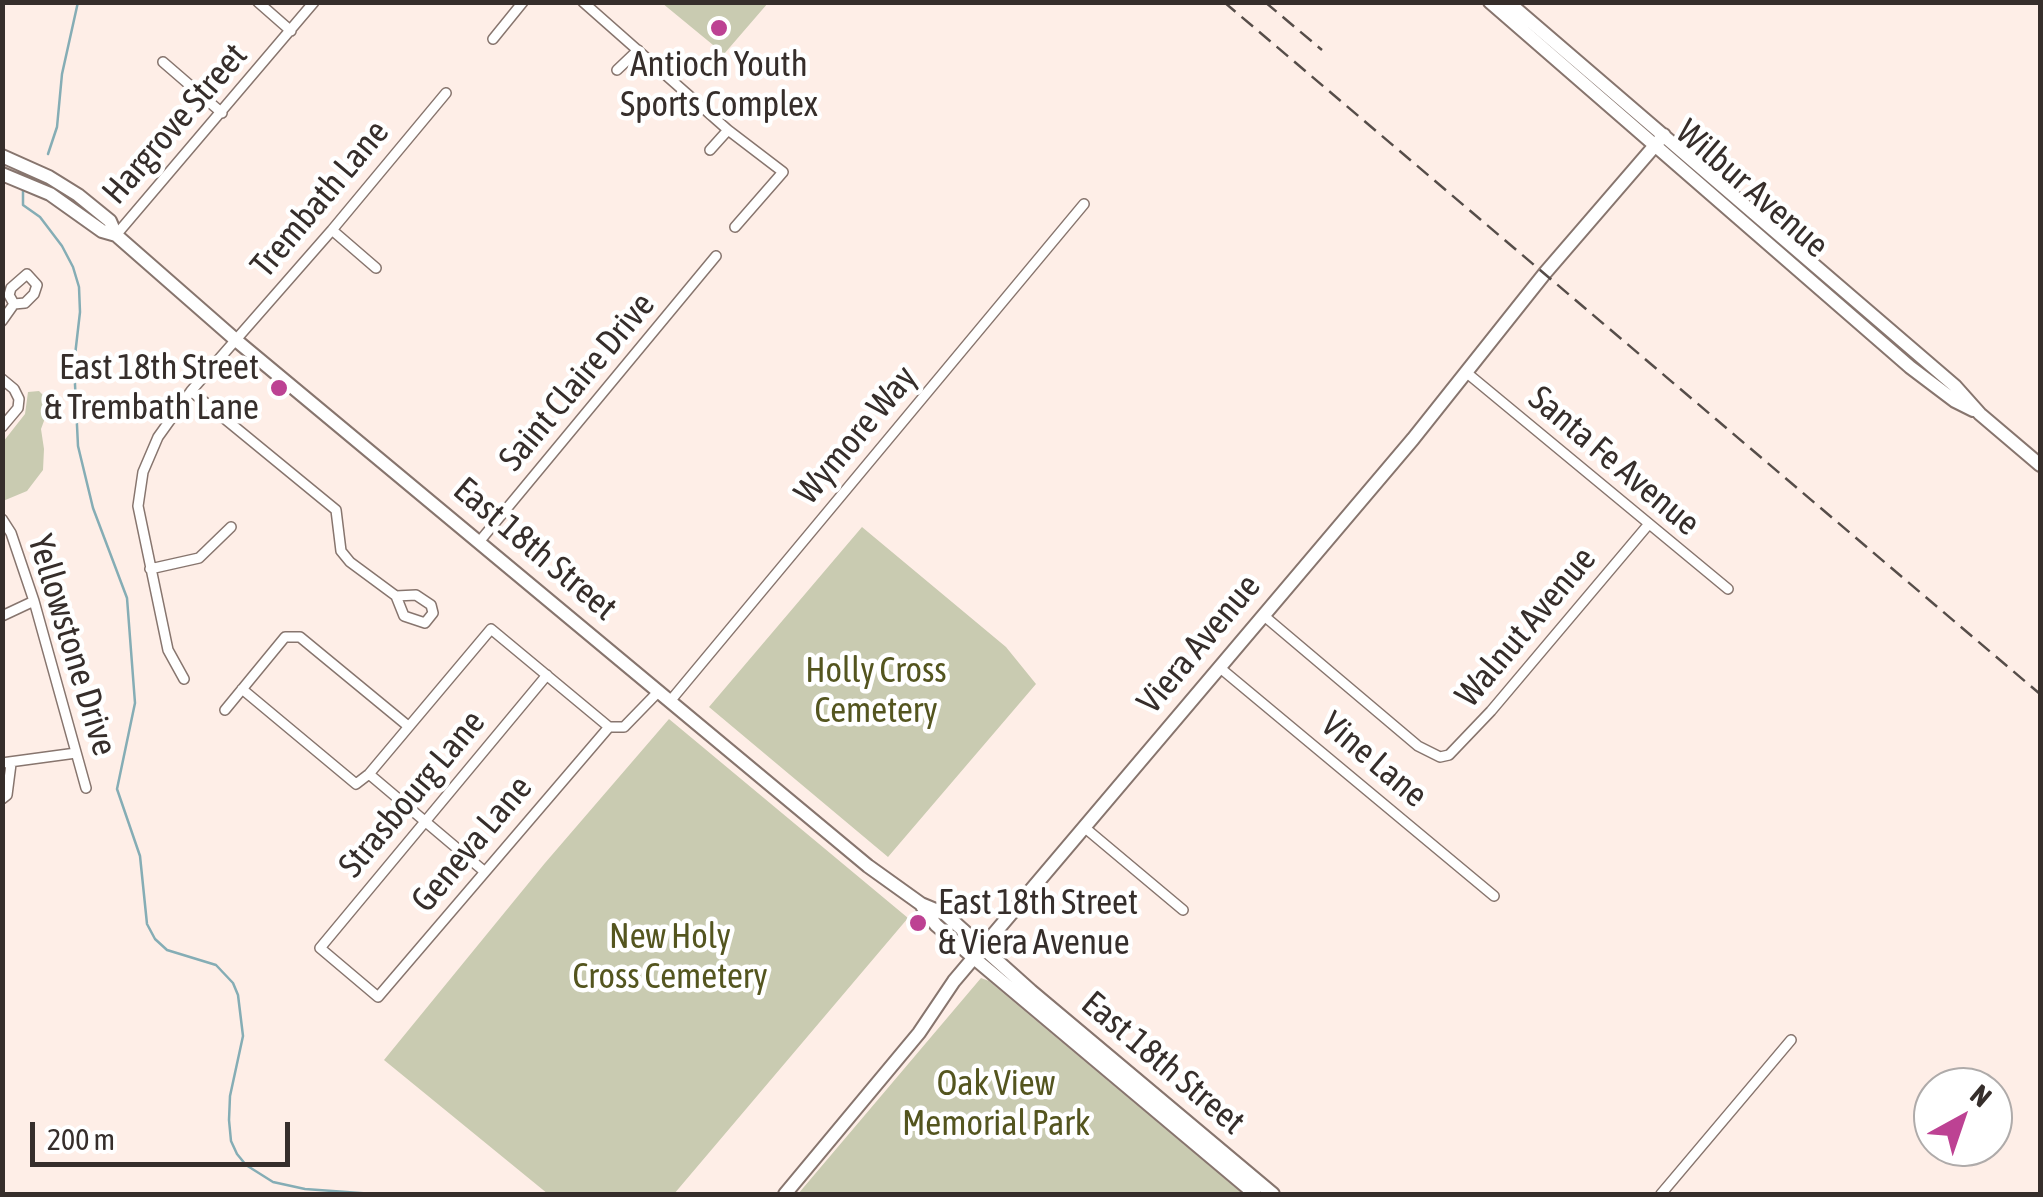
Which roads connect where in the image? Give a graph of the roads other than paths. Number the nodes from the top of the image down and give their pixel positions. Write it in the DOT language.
graph roads {
  1 [pos="258,2"];
  2 [pos="314,2"];
  3 [pos="523,2"];
  4 [pos="583,2"];
  5 [pos="1490,2"];
  6 [pos="1508,2"];
  7 [pos="291,31"];
  8 [pos="493,39"];
  9 [pos="638,50"];
  10 [pos="163,62"];
  11 [pos="617,70"];
  12 [pos="446,93"];
  13 [pos="222,113"];
  14 [pos="728,130"];
  15 [pos="1660,140"];
  16 [pos="710,150"];
  17 [pos="2,156"];
  18 [pos="2,174"];
  19 [pos="1084,204"];
  20 [pos="735,227"];
  21 [pos="332,230"];
  22 [pos="116,236"];
  23 [pos="716,256"];
  24 [pos="376,268"];
  25 [pos="14,304"];
  26 [pos="2,321"];
  27 [pos="237,341"];
  28 [pos="1467,373"];
  29 [pos="2,378"];
  30 [pos="191,391"];
  31 [pos="2,427"];
  32 [pos="2040,465"];
  33 [pos="2,519"];
  34 [pos="1648,526"];
  35 [pos="231,527"];
  36 [pos="479,542"];
  37 [pos="150,569"];
  38 [pos="1728,590"];
  39 [pos="396,596"];
  40 [pos="34,601"];
  41 [pos="1264,615"];
  42 [pos="2,616"];
  43 [pos="1219,666"];
  44 [pos="547,676"];
  45 [pos="184,679"];
  46 [pos="242,690"];
  47 [pos="665,696"];
  48 [pos="225,710"];
  49 [pos="408,726"];
  50 [pos="609,727"];
  51 [pos="76,752"];
  52 [pos="7,764"];
  53 [pos="368,774"];
  54 [pos="86,788"];
  55 [pos="2,799"];
  56 [pos="426,821"];
  57 [pos="1084,826"];
  58 [pos="485,872"];
  59 [pos="1494,896"];
  60 [pos="1183,910"];
  61 [pos="978,953"];
  62 [pos="378,997"];
  63 [pos="1791,1040"];
  64 [pos="785,1194"];
  65 [pos="1255,1194"];
  66 [pos="1273,1194"];
  67 [pos="1661,1194"];
  1 -- 7 [label="street"];
  2 -- 7 [label="street, Hargrove Street"];
  3 -- 8 [label="street"];
  4 -- 9 [label="street"];
  5 -- 15 [label="main road, Wilbur Avenue"];
  6 -- 15 [label="main road, Wilbur Avenue"];
  7 -- 13 [label="street, Hargrove Street"];
  9 -- 11 [label="street"];
  9 -- 14 [label="street"];
  10 -- 13 [label="street"];
  12 -- 21 [label="street, Trembath Lane"];
  13 -- 22 [label="street, Hargrove Street"];
  14 -- 16 [label="street"];
  14 -- 20 [label="street"];
  15 -- 28 [label="main road, Viera Avenue"];
  15 -- 32 [label="main road, Wilbur Avenue"];
  17 -- 22 [label="main road, East 18th Street"];
  18 -- 22 [label="main road, East 18th Street"];
  19 -- 47 [label="street, Wymore Way"];
  21 -- 24 [label="street"];
  21 -- 27 [label="street, Trembath Lane"];
  22 -- 27 [label="main road, East 18th Street"];
  23 -- 36 [label="street, Saint Claire Drive"];
  25 -- 26 [label="street"];
  27 -- 30 [label="street, Trembath Lane"];
  27 -- 36 [label="main road, East 18th Street"];
  28 -- 34 [label="street, Santa Fe Avenue"];
  28 -- 41 [label="main road, Viera Avenue"];
  29 -- 31 [label="street"];
  30 -- 37 [label="street, Trembath Lane"];
  30 -- 39 [label="street"];
  33 -- 40 [label="street, Yellowstone Drive"];
  34 -- 38 [label="street, Santa Fe Avenue"];
  34 -- 41 [label="street, Walnut Avenue"];
  35 -- 37 [label="street"];
  36 -- 47 [label="main road, East 18th Street"];
  37 -- 45 [label="street, Trembath Lane"];
  40 -- 42 [label="street"];
  40 -- 51 [label="street, Yellowstone Drive"];
  41 -- 43 [label="main road, Viera Avenue"];
  43 -- 57 [label="main road, Viera Avenue"];
  43 -- 59 [label="street, Vine Lane"];
  44 -- 49 [label="street"];
  44 -- 50 [label="street"];
  44 -- 56 [label="street, Strasbourg Lane"];
  46 -- 48 [label="street"];
  46 -- 49 [label="street"];
  46 -- 53 [label="street"];
  47 -- 50 [label="street, Wymore Way"];
  47 -- 61 [label="main road, East 18th Street"];
  49 -- 53 [label="street"];
  50 -- 58 [label="street, Geneva Lane"];
  51 -- 52 [label="street"];
  51 -- 54 [label="street, Yellowstone Drive"];
  52 -- 55 [label="street"];
  53 -- 56 [label="street"];
  56 -- 58 [label="street"];
  56 -- 62 [label="street, Strasbourg Lane"];
  57 -- 60 [label="street"];
  57 -- 61 [label="main road, Viera Avenue"];
  58 -- 62 [label="street, Geneva Lane"];
  61 -- 64 [label="main road, Viera Avenue"];
  61 -- 65 [label="main road, East 18th Street"];
  61 -- 66 [label="main road, East 18th Street"];
  63 -- 67 [label="street"];
}
